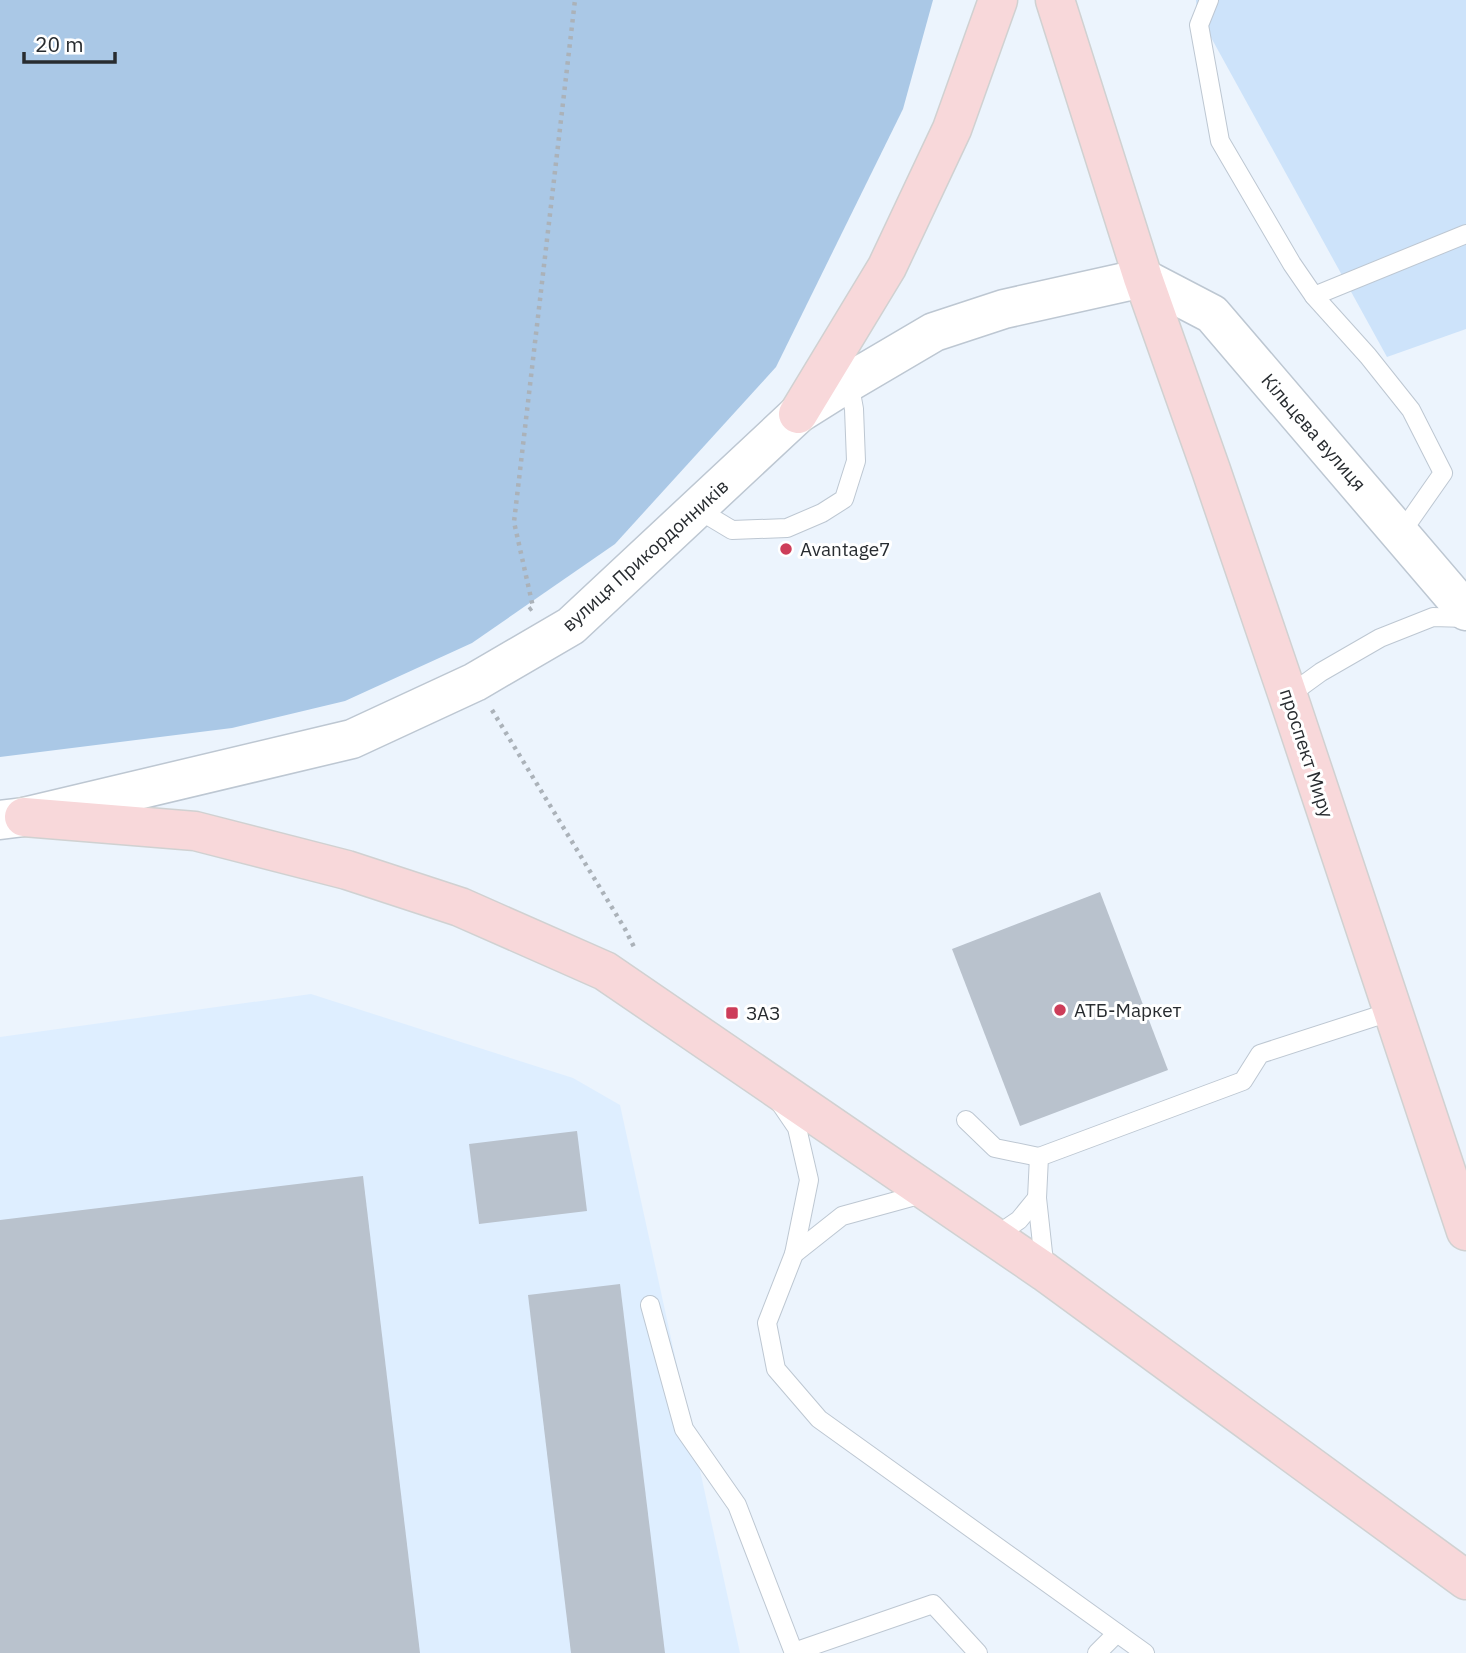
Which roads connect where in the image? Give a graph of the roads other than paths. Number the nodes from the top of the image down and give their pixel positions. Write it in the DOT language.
graph roads {
  1 [pos="998,0"];
  2 [pos="1055,0"];
  3 [pos="1209,0"];
  4 [pos="1466,234"];
  5 [pos="1143,278"];
  6 [pos="1314,296"];
  7 [pos="849,382"];
  8 [pos="798,414"];
  9 [pos="697,509"];
  10 [pos="1401,533"];
  11 [pos="1466,611"];
  12 [pos="1466,618"];
  13 [pos="1288,696"];
  14 [pos="12,819"];
  15 [pos="1393,1011"];
  16 [pos="765,1080"];
  17 [pos="965,1120"];
  18 [pos="1039,1157"];
  19 [pos="930,1192"];
  20 [pos="1037,1198"];
  21 [pos="1466,1231"];
  22 [pos="994,1237"];
  23 [pos="794,1254"];
  24 [pos="1045,1272"];
  25 [pos="650,1305"];
  26 [pos="1466,1580"];
  27 [pos="1117,1633"];
  28 [pos="794,1653"];
  29 [pos="978,1653"];
  30 [pos="1097,1653"];
  31 [pos="1145,1653"];
  1 -- 8 [label="main road"];
  2 -- 5 [label="main road, проспект Миру"];
  3 -- 6 [label="lane"];
  4 -- 6 [label="lane"];
  5 -- 7 [label="street, вулиця Прикордонників"];
  5 -- 10 [label="street, Кільцева вулиця"];
  5 -- 13 [label="main road, проспект Миру"];
  6 -- 10 [label="lane"];
  7 -- 8 [label="street, вулиця Прикордонників"];
  7 -- 9 [label="lane"];
  8 -- 9 [label="street, вулиця Прикордонників"];
  9 -- 14 [label="street, вулиця Прикордонників"];
  10 -- 11 [label="street, Кільцева вулиця"];
  12 -- 13 [label="lane"];
  13 -- 15 [label="main road, проспект Миру"];
  14 -- 16 [label="main road"];
  15 -- 18 [label="lane"];
  15 -- 21 [label="main road, проспект Миру"];
  16 -- 19 [label="main road"];
  16 -- 23 [label="lane"];
  17 -- 18 [label="lane"];
  18 -- 20 [label="lane"];
  19 -- 22 [label="main road"];
  19 -- 23 [label="lane"];
  20 -- 22 [label="lane"];
  20 -- 24 [label="lane"];
  22 -- 24 [label="main road"];
  23 -- 27 [label="lane"];
  24 -- 26 [label="main road"];
  25 -- 28 [label="lane"];
  27 -- 30 [label="lane"];
  27 -- 31 [label="lane"];
  28 -- 29 [label="lane"];
}
